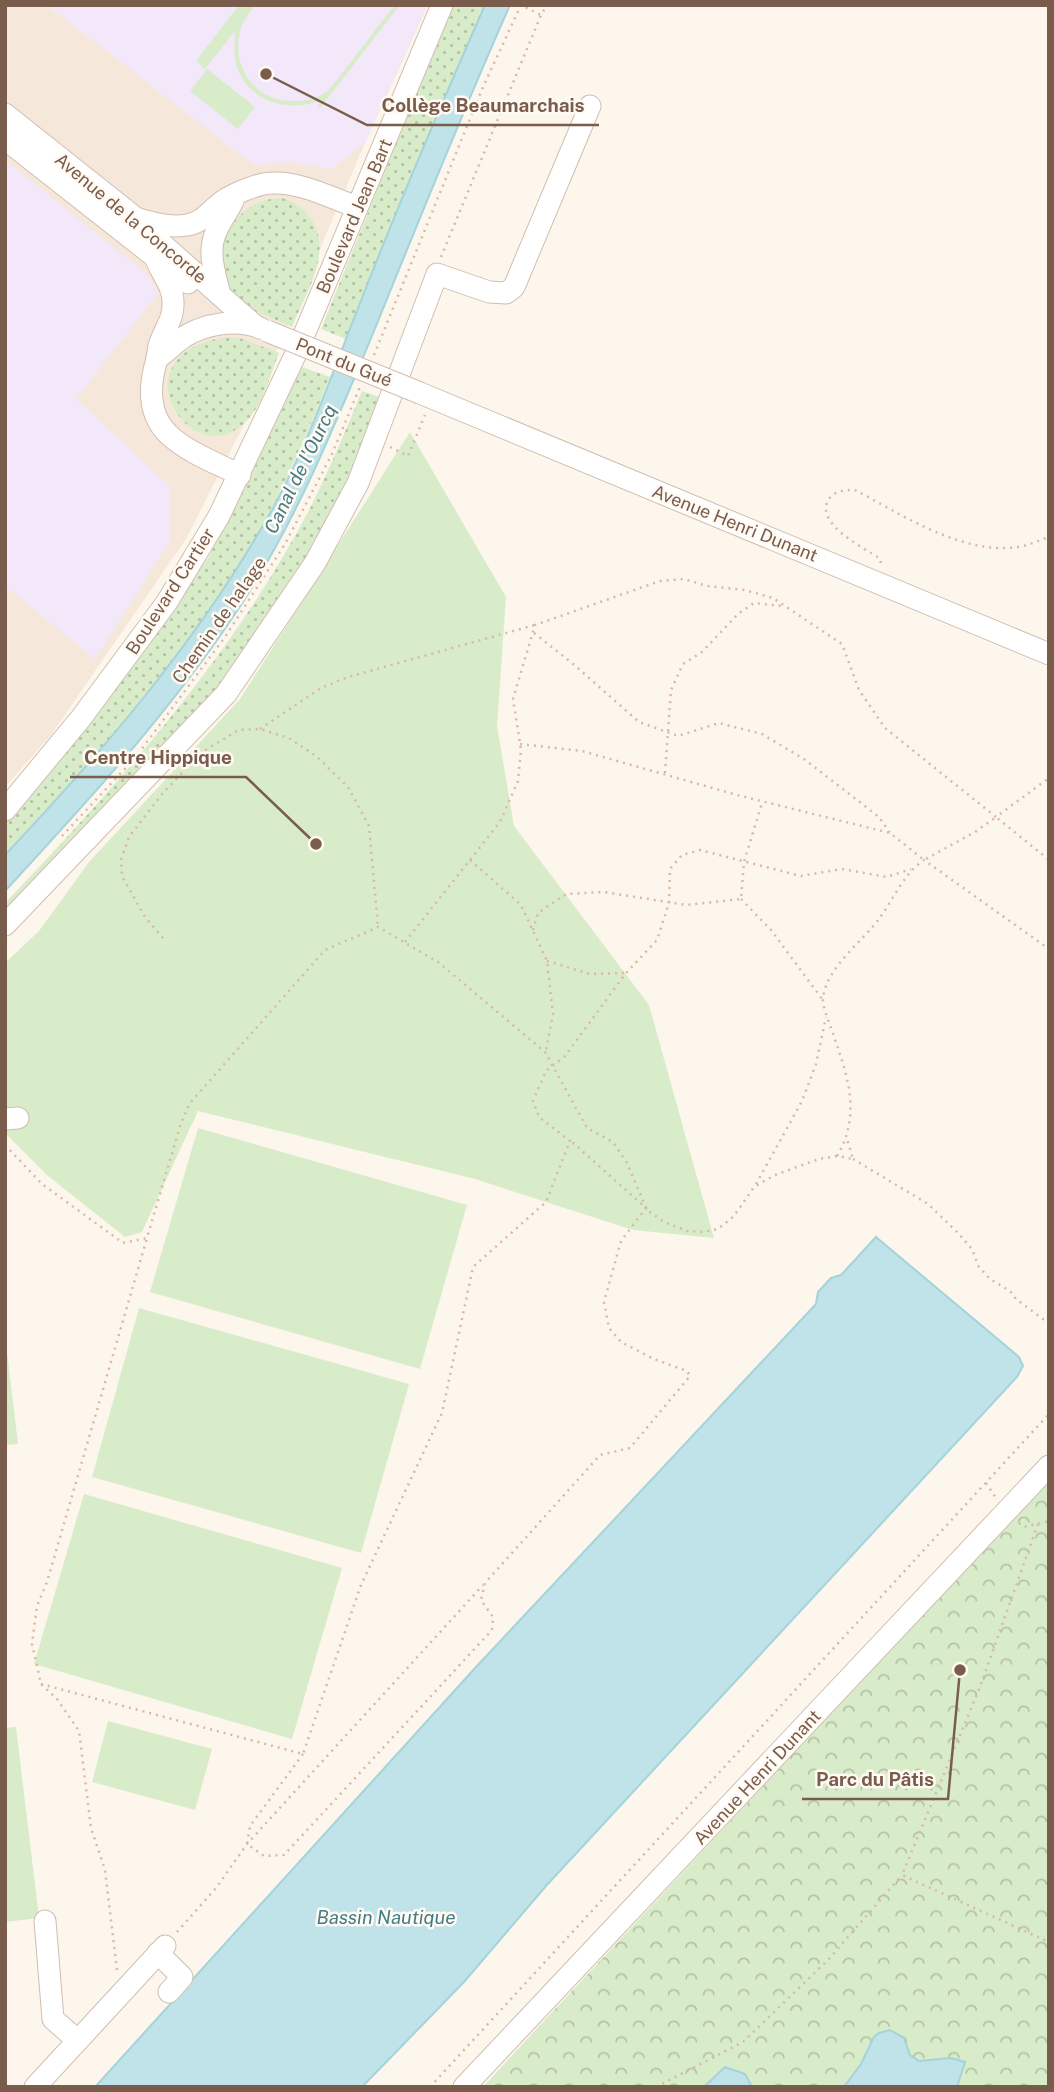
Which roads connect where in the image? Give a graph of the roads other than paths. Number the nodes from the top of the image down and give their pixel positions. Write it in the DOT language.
graph roads {
  1 [pos="442,5"];
  2 [pos="590,106"];
  3 [pos="5,114"];
  4 [pos="5,139"];
  5 [pos="235,196"];
  6 [pos="357,207"];
  7 [pos="137,219"];
  8 [pos="156,260"];
  9 [pos="220,295"];
  10 [pos="253,327"];
  11 [pos="298,349"];
  12 [pos="158,358"];
  13 [pos="424,401"];
  14 [pos="240,475"];
  15 [pos="1049,654"];
  16 [pos="5,810"];
  17 [pos="5,925"];
  18 [pos="1049,1466"];
  19 [pos="45,1921"];
  20 [pos="169,1992"];
  21 [pos="77,2040"];
  22 [pos="32,2084"];
  23 [pos="464,2087"];
  1 -- 6 [label="street, Boulevard Jean Bart"];
  2 -- 17 [label="street"];
  3 -- 7 [label="street, Avenue de la Concorde"];
  4 -- 8 [label="street, Avenue de la Concorde"];
  5 -- 6 [label="street"];
  5 -- 7 [label="street"];
  5 -- 9 [label="street"];
  6 -- 11 [label="street, Boulevard Jean Bart"];
  7 -- 9 [label="street, Avenue de la Concorde"];
  8 -- 10 [label="street, Avenue de la Concorde"];
  8 -- 12 [label="street"];
  9 -- 10 [label="street, Avenue de la Concorde"];
  10 -- 12 [label="street"];
  10 -- 13 [label="street, Pont du Gué, bridge"];
  11 -- 14 [label="street, Boulevard Cartier"];
  12 -- 14 [label="street"];
  13 -- 15 [label="street, Avenue Henri Dunant"];
  14 -- 16 [label="street, Boulevard Cartier"];
  18 -- 23 [label="street, Avenue Henri Dunant"];
  19 -- 21 [label="street"];
  20 -- 21 [label="street"];
  21 -- 22 [label="street"];
}
